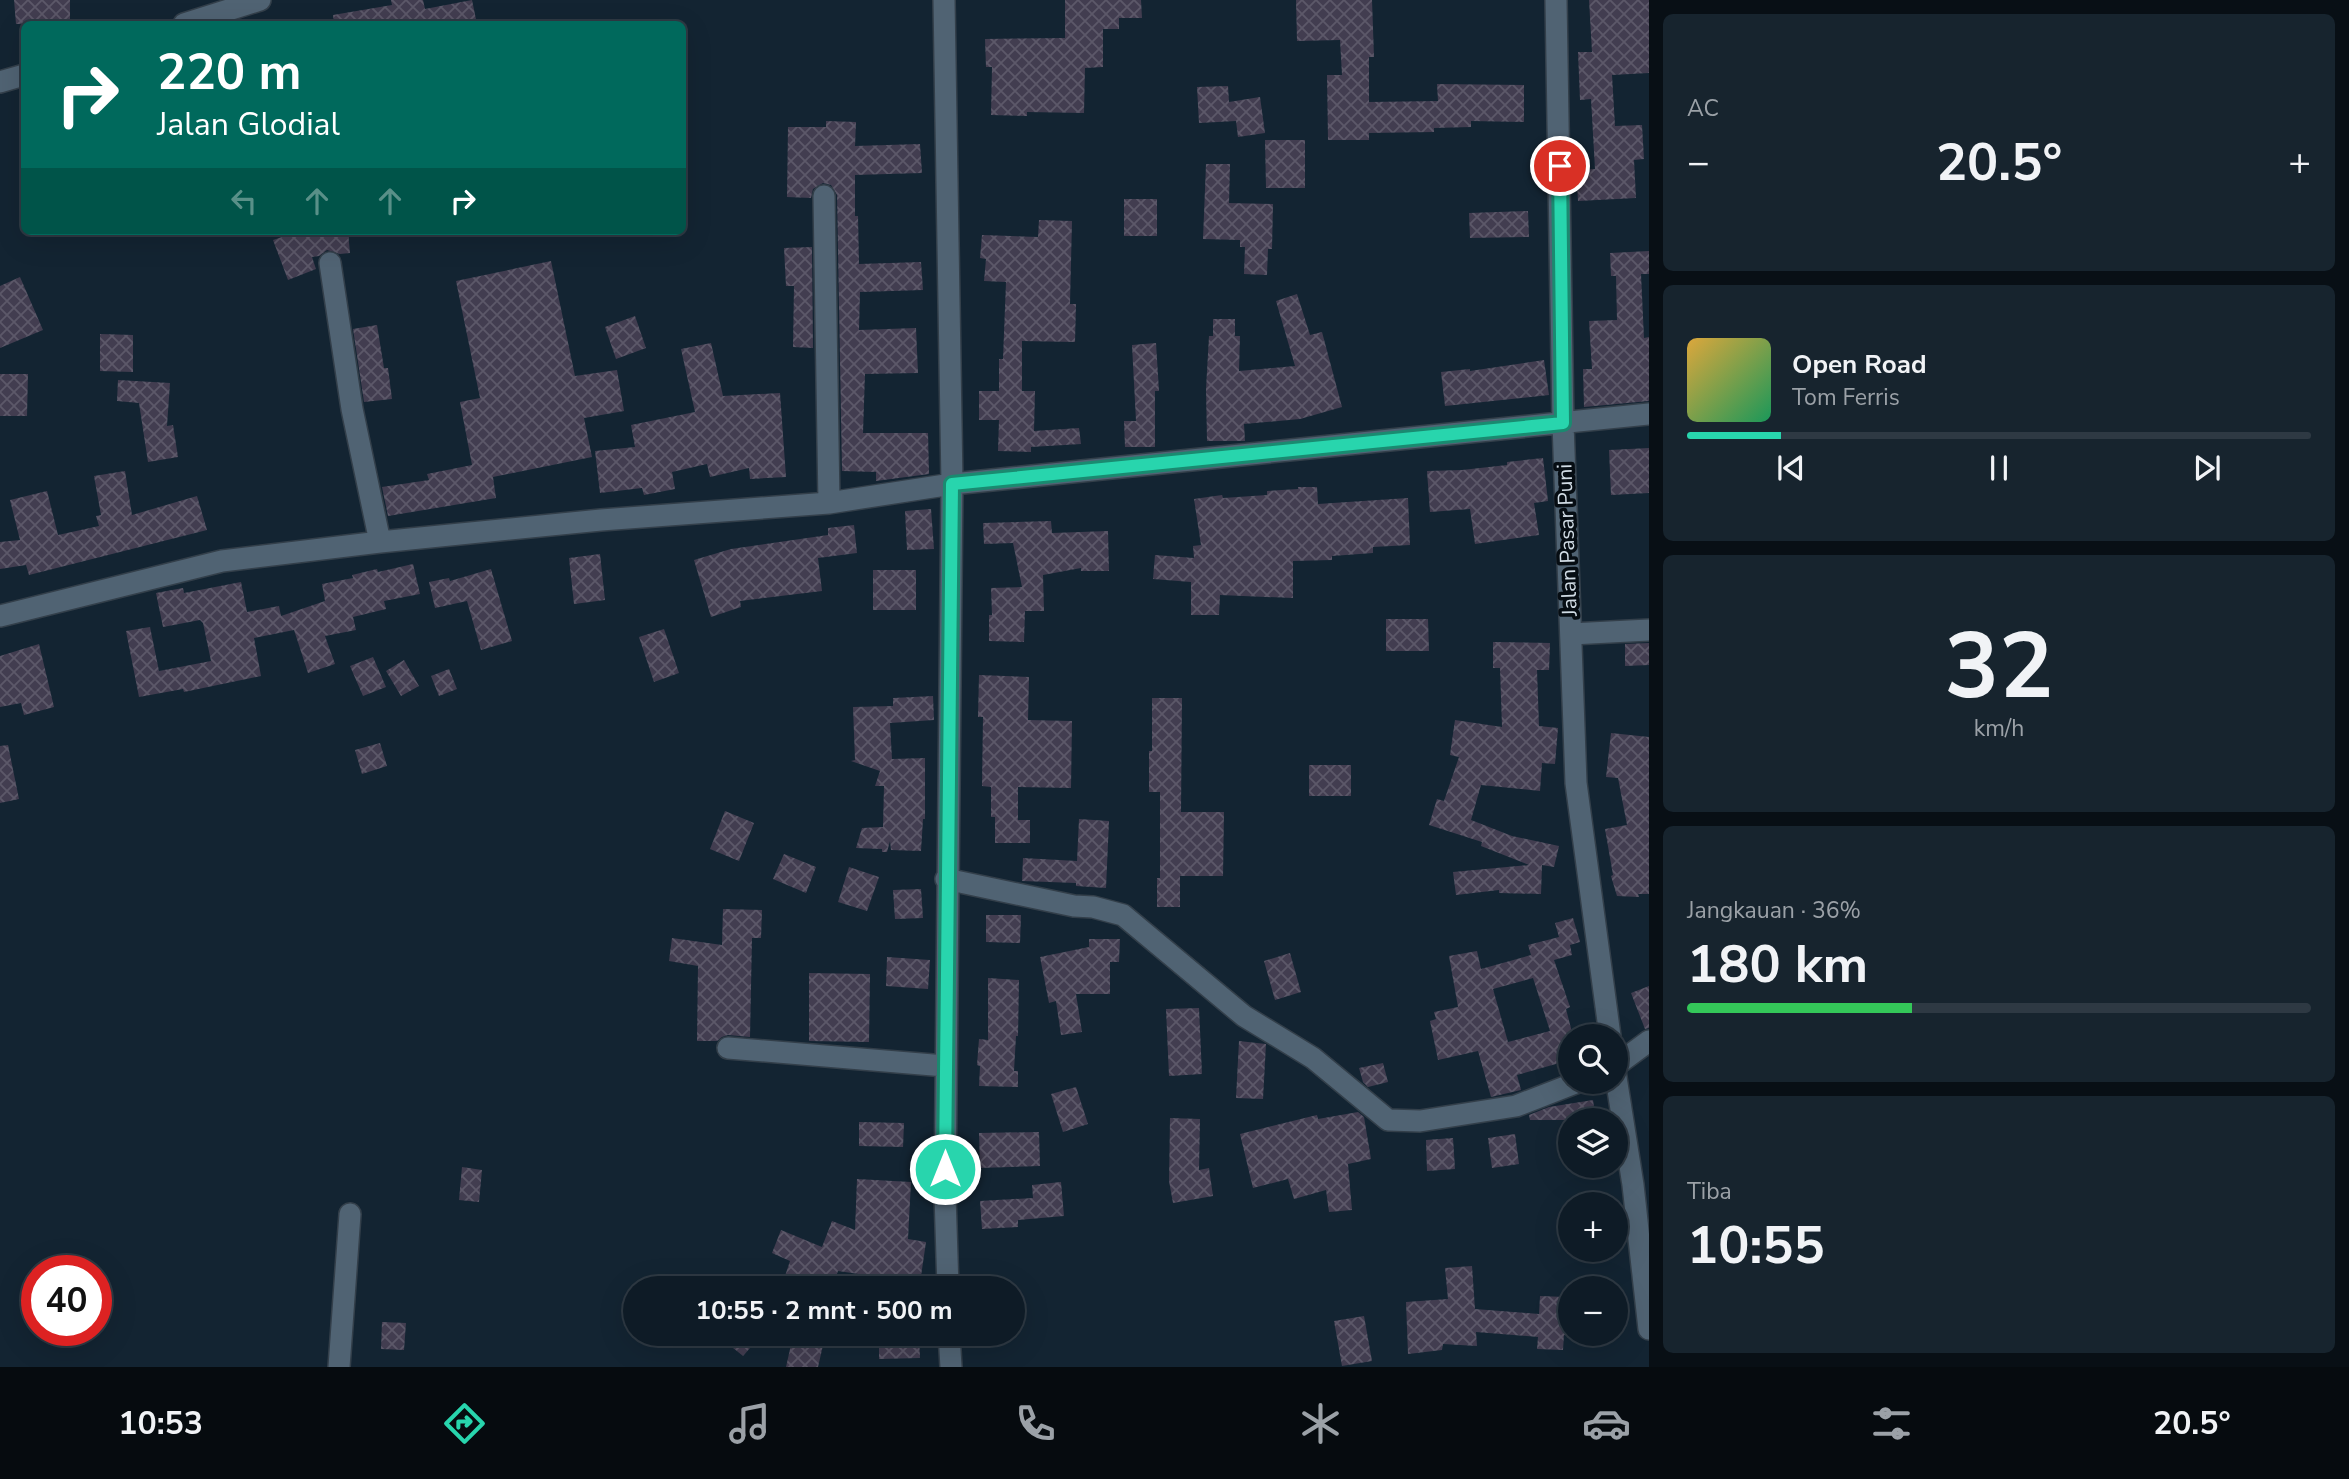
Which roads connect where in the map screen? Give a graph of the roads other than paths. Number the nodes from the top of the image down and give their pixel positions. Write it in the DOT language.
graph roads {
  1 [pos="260,0"];
  2 [pos="944,0"];
  3 [pos="1556,0"];
  4 [pos="194,21"];
  5 [pos="21,76"];
  6 [pos="0,82"];
  7 [pos="824,197"];
  8 [pos="330,262"];
  9 [pos="1649,414"];
  10 [pos="1563,423"];
  11 [pos="952,484"];
  12 [pos="830,503"];
  13 [pos="380,542"];
  14 [pos="0,616"];
  15 [pos="1649,629"];
  16 [pos="1571,634"];
  17 [pos="946,880"];
  18 [pos="1608,1024"];
  19 [pos="1649,1041"];
  20 [pos="728,1048"];
  21 [pos="1628,1058"];
  22 [pos="945,1066"];
  23 [pos="1558,1090"];
  24 [pos="1619,1094"];
  25 [pos="350,1214"];
  26 [pos="948,1276"];
  27 [pos="1649,1329"];
  28 [pos="950,1346"];
  29 [pos="339,1367"];
  30 [pos="951,1367"];
  1 -- 4 [label="street"];
  2 -- 11 [label="street"];
  3 -- 10 [label="street, Jalan Pasar Puni"];
  5 -- 6 [label="street"];
  7 -- 12 [label="street"];
  8 -- 13 [label="street"];
  9 -- 10 [label="street"];
  10 -- 11 [label="street"];
  10 -- 16 [label="street, Jalan Pasar Puni"];
  11 -- 12 [label="street"];
  11 -- 17 [label="street"];
  12 -- 13 [label="street"];
  13 -- 14 [label="street"];
  15 -- 16 [label="street"];
  16 -- 18 [label="street, Jalan Pasar Puni"];
  17 -- 22 [label="street"];
  17 -- 23 [label="street"];
  19 -- 21 [label="street"];
  20 -- 22 [label="street"];
  22 -- 26 [label="street"];
  24 -- 27 [label="street"];
  25 -- 29 [label="street"];
  28 -- 30 [label="street"];
}
